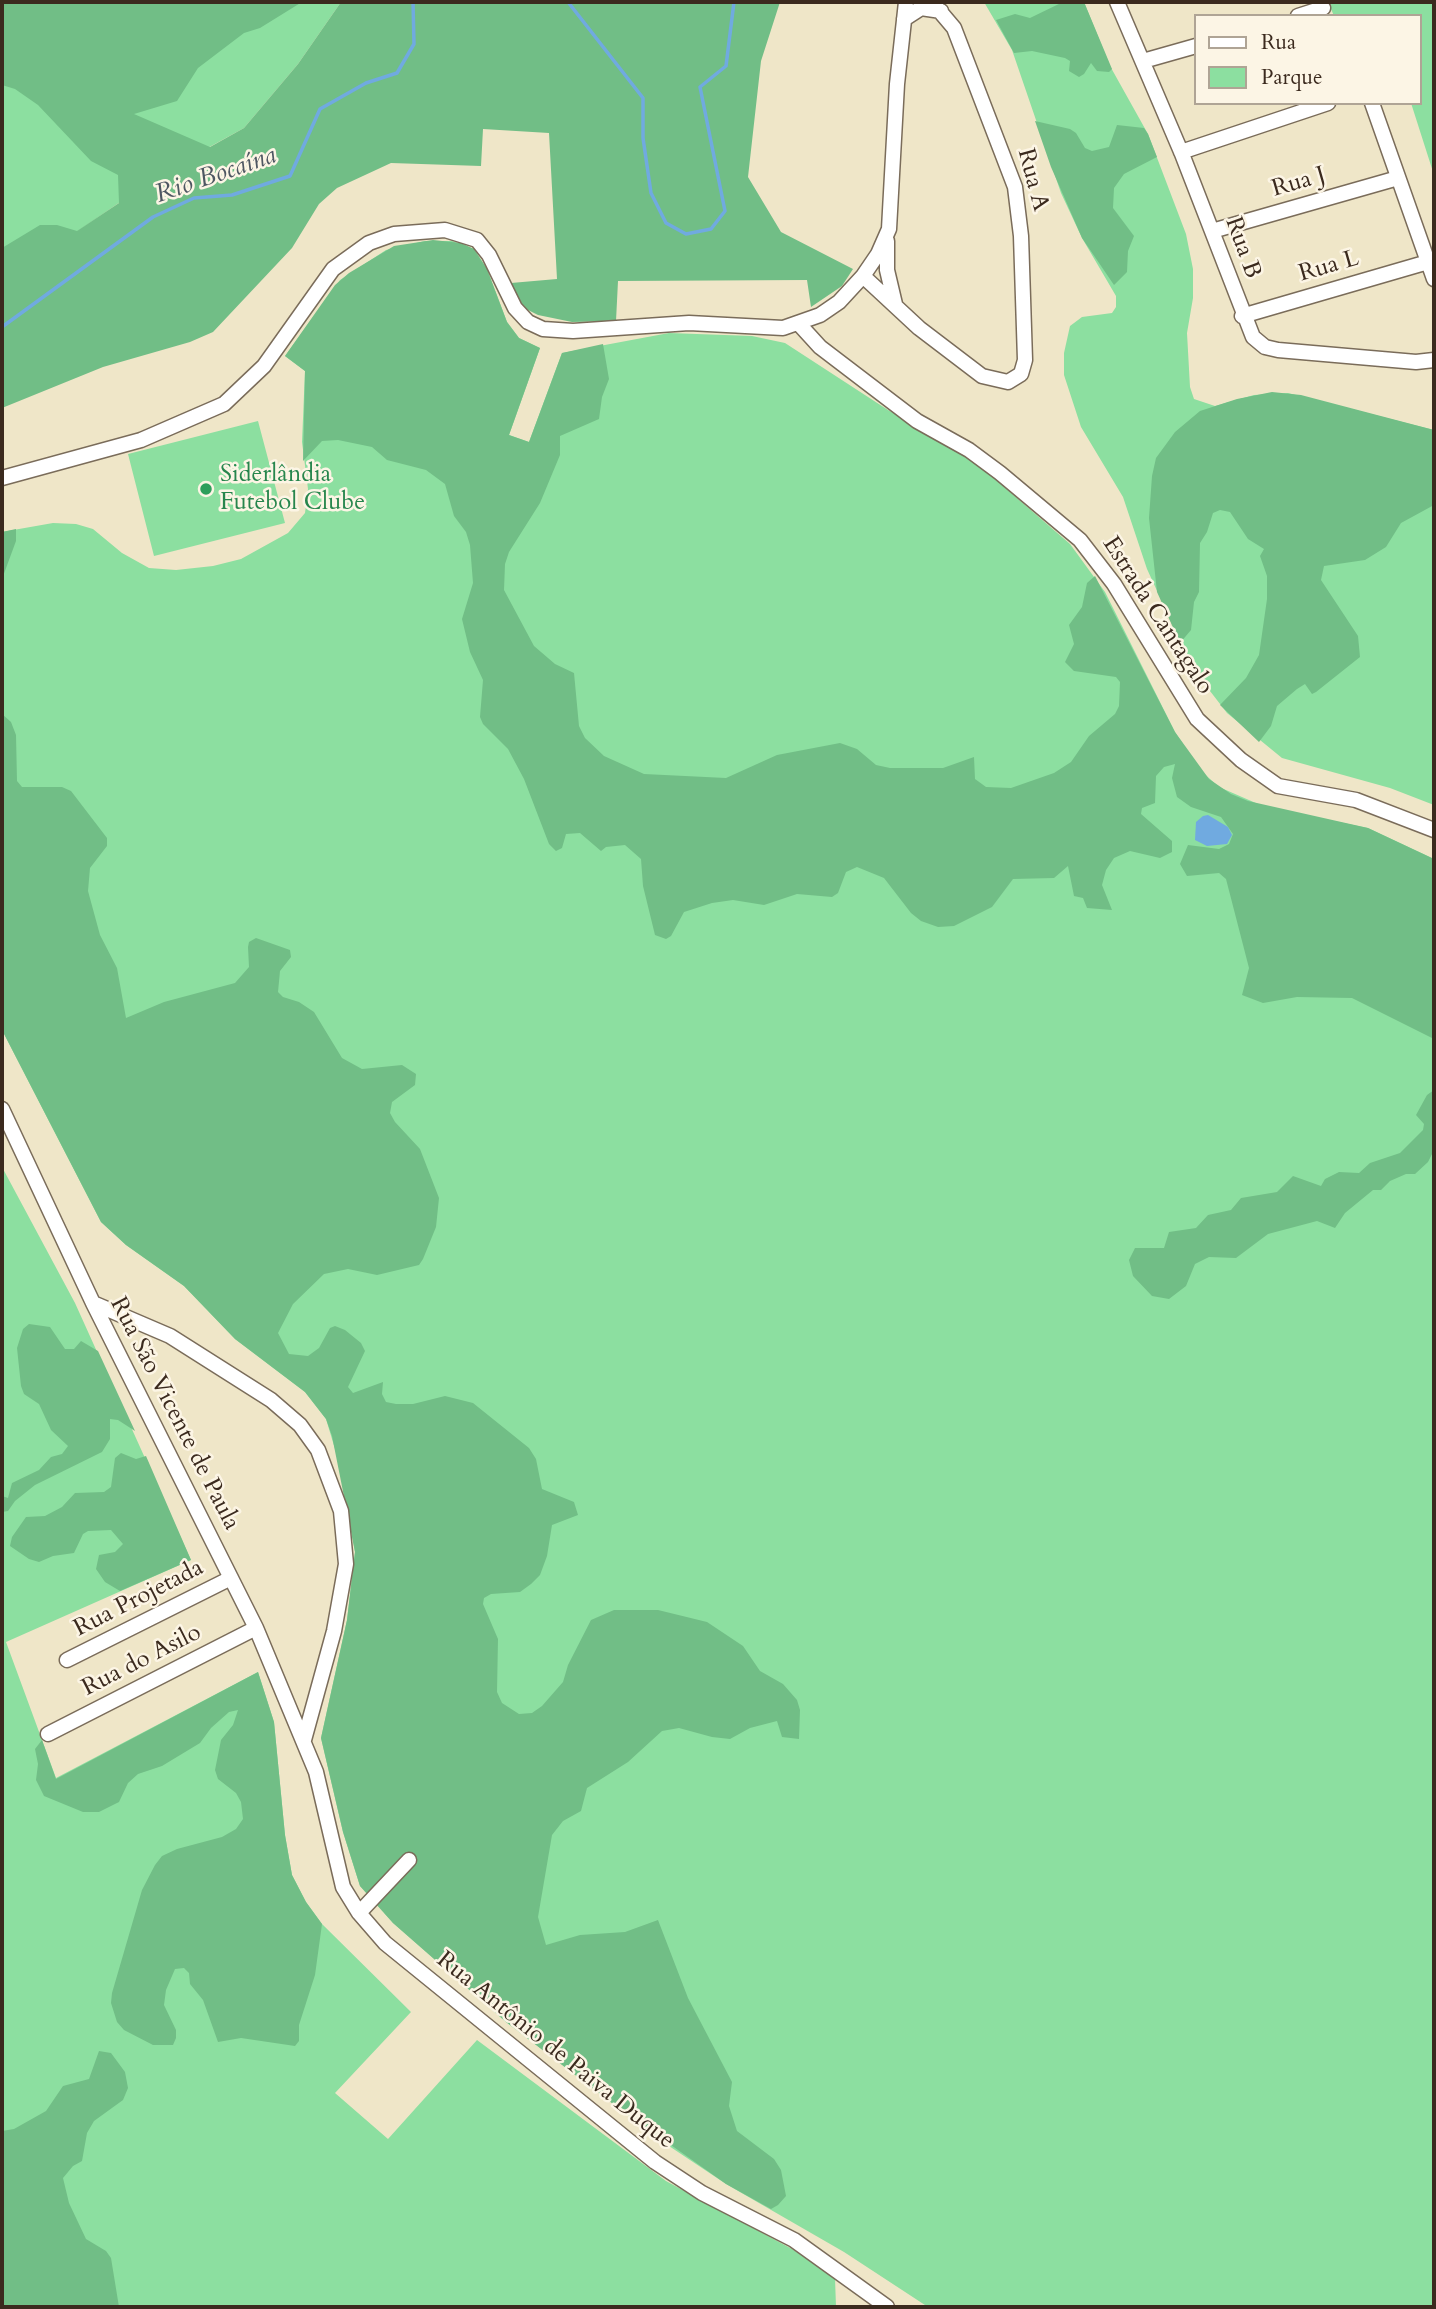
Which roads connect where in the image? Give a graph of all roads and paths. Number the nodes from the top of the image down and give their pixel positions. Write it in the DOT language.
graph roads {
  1 [pos="906,2"];
  2 [pos="1117,2"];
  3 [pos="936,6"];
  4 [pos="1323,9"];
  5 [pos="1305,14"];
  6 [pos="904,19"];
  7 [pos="1194,47"];
  8 [pos="1143,61"];
  9 [pos="1322,105"];
  10 [pos="1374,105"];
  11 [pos="1181,152"];
  12 [pos="1398,178"];
  13 [pos="889,229"];
  14 [pos="1212,231"];
  15 [pos="1427,262"];
  16 [pos="863,276"];
  17 [pos="1434,279"];
  18 [pos="895,305"];
  19 [pos="1242,316"];
  20 [pos="799,324"];
  21 [pos="1434,360"];
  22 [pos="2,478"];
  23 [pos="1434,830"];
  24 [pos="2,1109"];
  25 [pos="93,1303"];
  26 [pos="231,1578"];
  27 [pos="256,1628"];
  28 [pos="67,1660"];
  29 [pos="48,1734"];
  30 [pos="304,1740"];
  31 [pos="409,1860"];
  32 [pos="359,1913"];
  33 [pos="887,2307"];
  1 -- 6 [label="street"];
  2 -- 8 [label="street, Rua B"];
  3 -- 6 [label="street"];
  3 -- 18 [label="street, Rua A"];
  4 -- 5 [label="street"];
  6 -- 13 [label="street"];
  7 -- 8 [label="street"];
  8 -- 11 [label="street, Rua B"];
  9 -- 11 [label="street"];
  10 -- 12 [label="street"];
  11 -- 14 [label="street, Rua B"];
  12 -- 14 [label="street, Rua J"];
  12 -- 15 [label="street"];
  13 -- 16 [label="street"];
  13 -- 18 [label="street"];
  14 -- 19 [label="street, Rua B"];
  15 -- 17 [label="street"];
  15 -- 19 [label="street, Rua L"];
  16 -- 18 [label="street"];
  16 -- 20 [label="street"];
  19 -- 21 [label="street, Rua B"];
  20 -- 22 [label="street"];
  20 -- 23 [label="street, Estrada Cantagalo"];
  24 -- 25 [label="street, Rua São Vicente de Paula"];
  25 -- 26 [label="street, Rua São Vicente de Paula"];
  25 -- 30 [label="street"];
  26 -- 27 [label="street, Rua São Vicente de Paula"];
  26 -- 28 [label="street, Rua Projetada"];
  27 -- 29 [label="street, Rua do Asilo"];
  27 -- 30 [label="street, Rua São Vicente de Paula"];
  30 -- 32 [label="street, Rua Antônio de Paiva Duque"];
  31 -- 32 [label="street"];
  32 -- 33 [label="street, Rua Antônio de Paiva Duque"];
}
